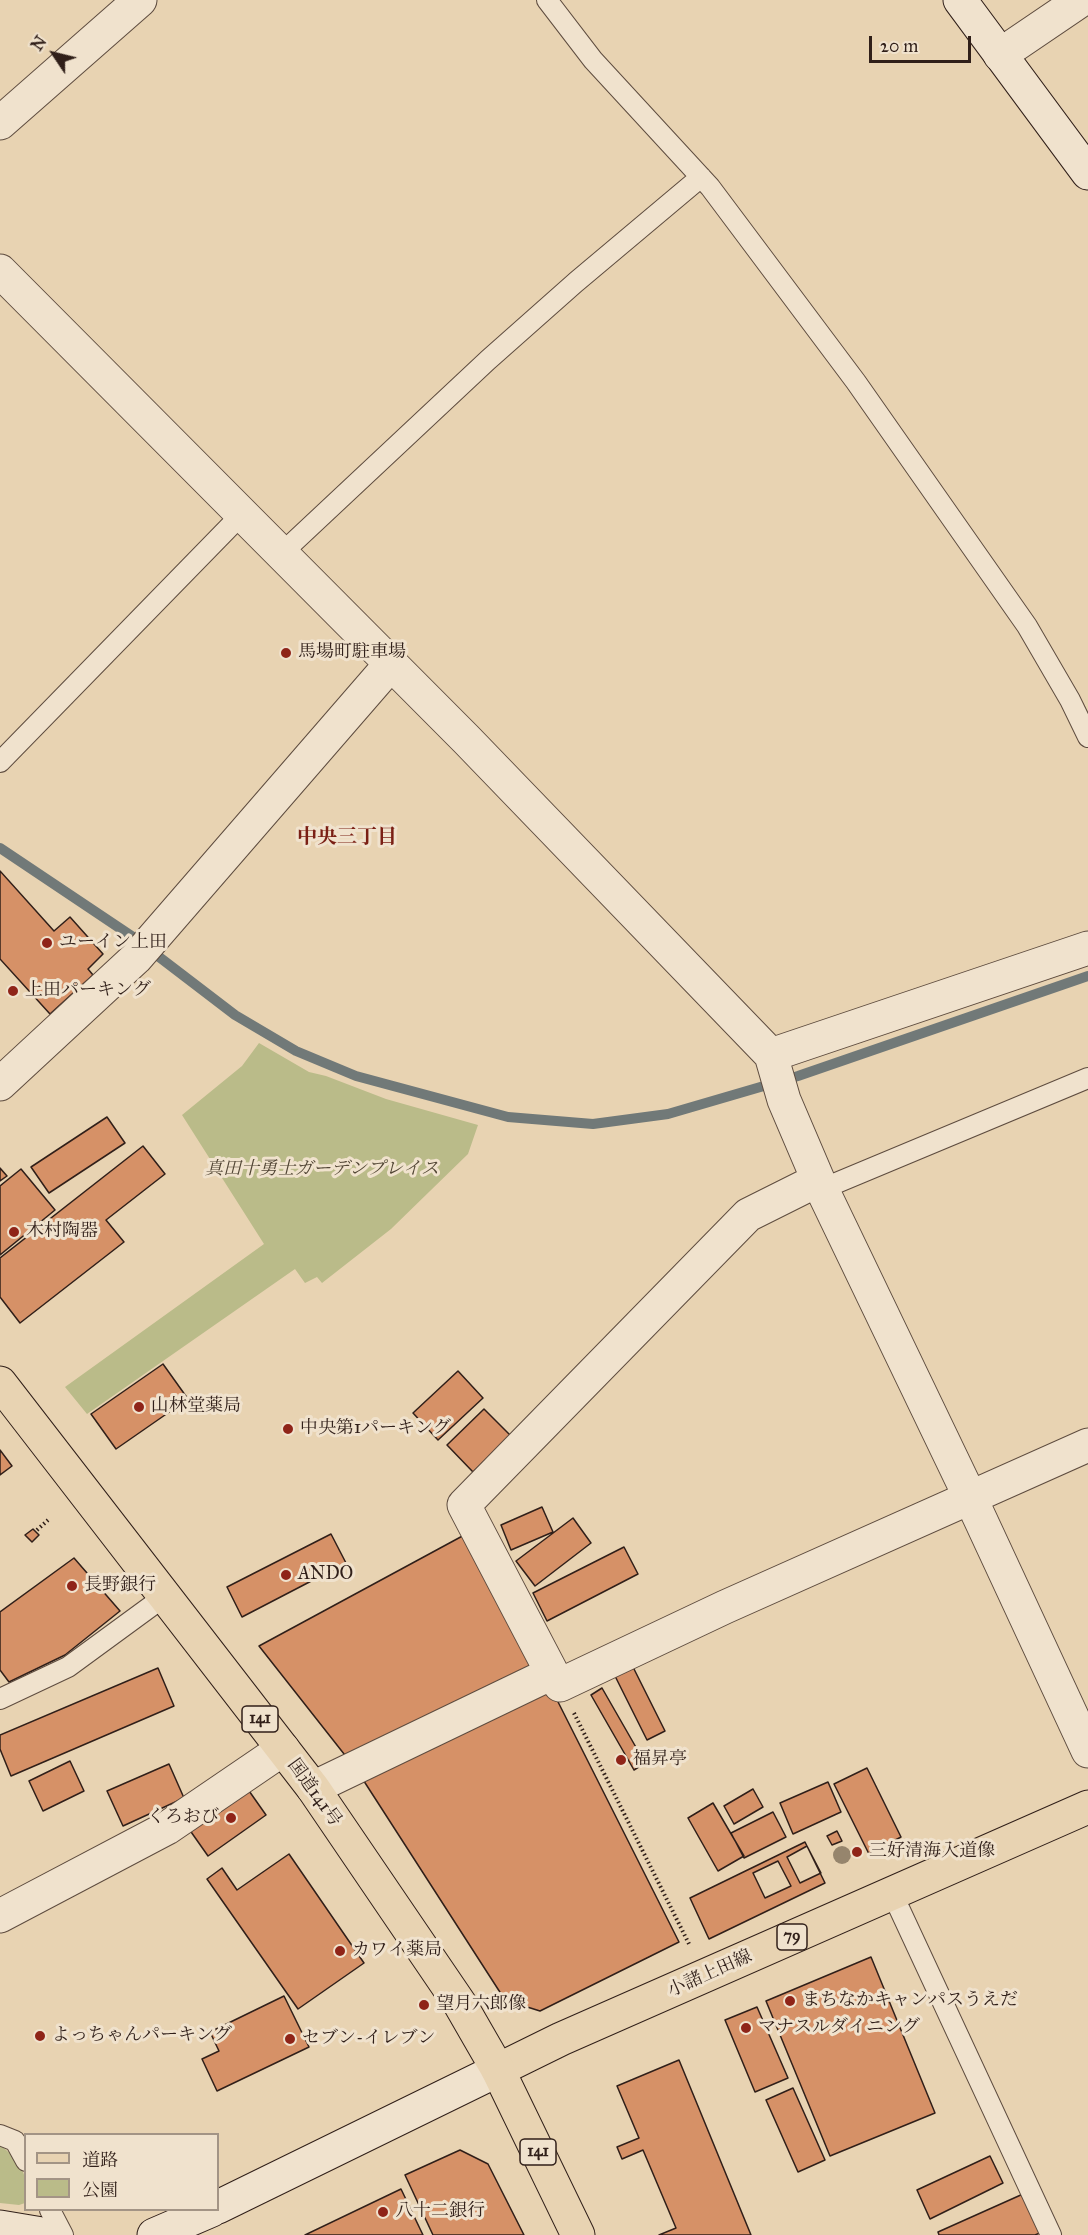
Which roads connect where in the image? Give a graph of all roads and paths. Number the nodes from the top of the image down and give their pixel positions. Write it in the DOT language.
graph roads {
  1 [pos="140,0"];
  2 [pos="547,0"];
  3 [pos="960,0"];
  4 [pos="1081,0"];
  5 [pos="1000,55"];
  6 [pos="0,123"];
  7 [pos="1088,173"];
  8 [pos="701,177"];
  9 [pos="0,271"];
  10 [pos="242,514"];
  11 [pos="282,553"];
  12 [pos="390,664"];
  13 [pos="1088,737"];
  14 [pos="0,762"];
  15 [pos="1088,948"];
  16 [pos="772,1058"];
  17 [pos="1088,1078"];
  18 [pos="0,1084"];
  19 [pos="820,1184"];
  20 [pos="0,1383"];
  21 [pos="1088,1445"];
  22 [pos="970,1497"];
  23 [pos="48,1520"];
  24 [pos="37,1530"];
  25 [pos="165,1596"];
  26 [pos="556,1679"];
  27 [pos="0,1699"];
  28 [pos="283,1749"];
  29 [pos="1088,1751"];
  30 [pos="313,1788"];
  31 [pos="1088,1807"];
  32 [pos="892,1893"];
  33 [pos="0,1916"];
  34 [pos="705,1976"];
  35 [pos="498,2070"];
  36 [pos="0,2135"];
  37 [pos="24,2157"];
  38 [pos="51,2211"];
  39 [pos="219,2211"];
  40 [pos="219,2211"];
  41 [pos="205,2218"];
  42 [pos="0,2227"];
  43 [pos="48,2235"];
  44 [pos="63,2235"];
  45 [pos="154,2235"];
  46 [pos="578,2235"];
  47 [pos="1051,2235"];
  1 -- 6 [label="street"];
  2 -- 8 [label="lane"];
  3 -- 5 [label="street"];
  4 -- 5 [label="street"];
  5 -- 7 [label="street"];
  8 -- 11 [label="lane"];
  8 -- 13 [label="lane"];
  9 -- 10 [label="street"];
  10 -- 11 [label="street"];
  10 -- 14 [label="lane"];
  11 -- 12 [label="street"];
  12 -- 16 [label="street"];
  12 -- 18 [label="street"];
  15 -- 16 [label="street"];
  16 -- 19 [label="street"];
  17 -- 19 [label="lane"];
  19 -- 22 [label="street"];
  19 -- 26 [label="street"];
  20 -- 25 [label="main road, 国道141号 / 141"];
  21 -- 22 [label="street"];
  22 -- 26 [label="street"];
  22 -- 29 [label="street"];
  23 -- 24 [label="path"];
  25 -- 27 [label="lane"];
  25 -- 28 [label="main road, 国道141号 / 141"];
  26 -- 30 [label="street"];
  26 -- 34 [label="path"];
  28 -- 30 [label="main road, 国道141号 / 141"];
  28 -- 33 [label="street"];
  30 -- 35 [label="main road, 国道141号 / 141"];
  31 -- 32 [label="main road, 小諸上田線 / 79"];
  32 -- 34 [label="main road, 小諸上田線 / 79"];
  32 -- 47 [label="lane"];
  34 -- 35 [label="main road, 小諸上田線 / 79"];
  35 -- 40 [label="street"];
  35 -- 46 [label="main road, 国道141号 / 141"];
  36 -- 37 [label="lane"];
  38 -- 44 [label="lane"];
  39 -- 41 [label="street"];
  41 -- 45 [label="street"];
  42 -- 43 [label="street"];
}
